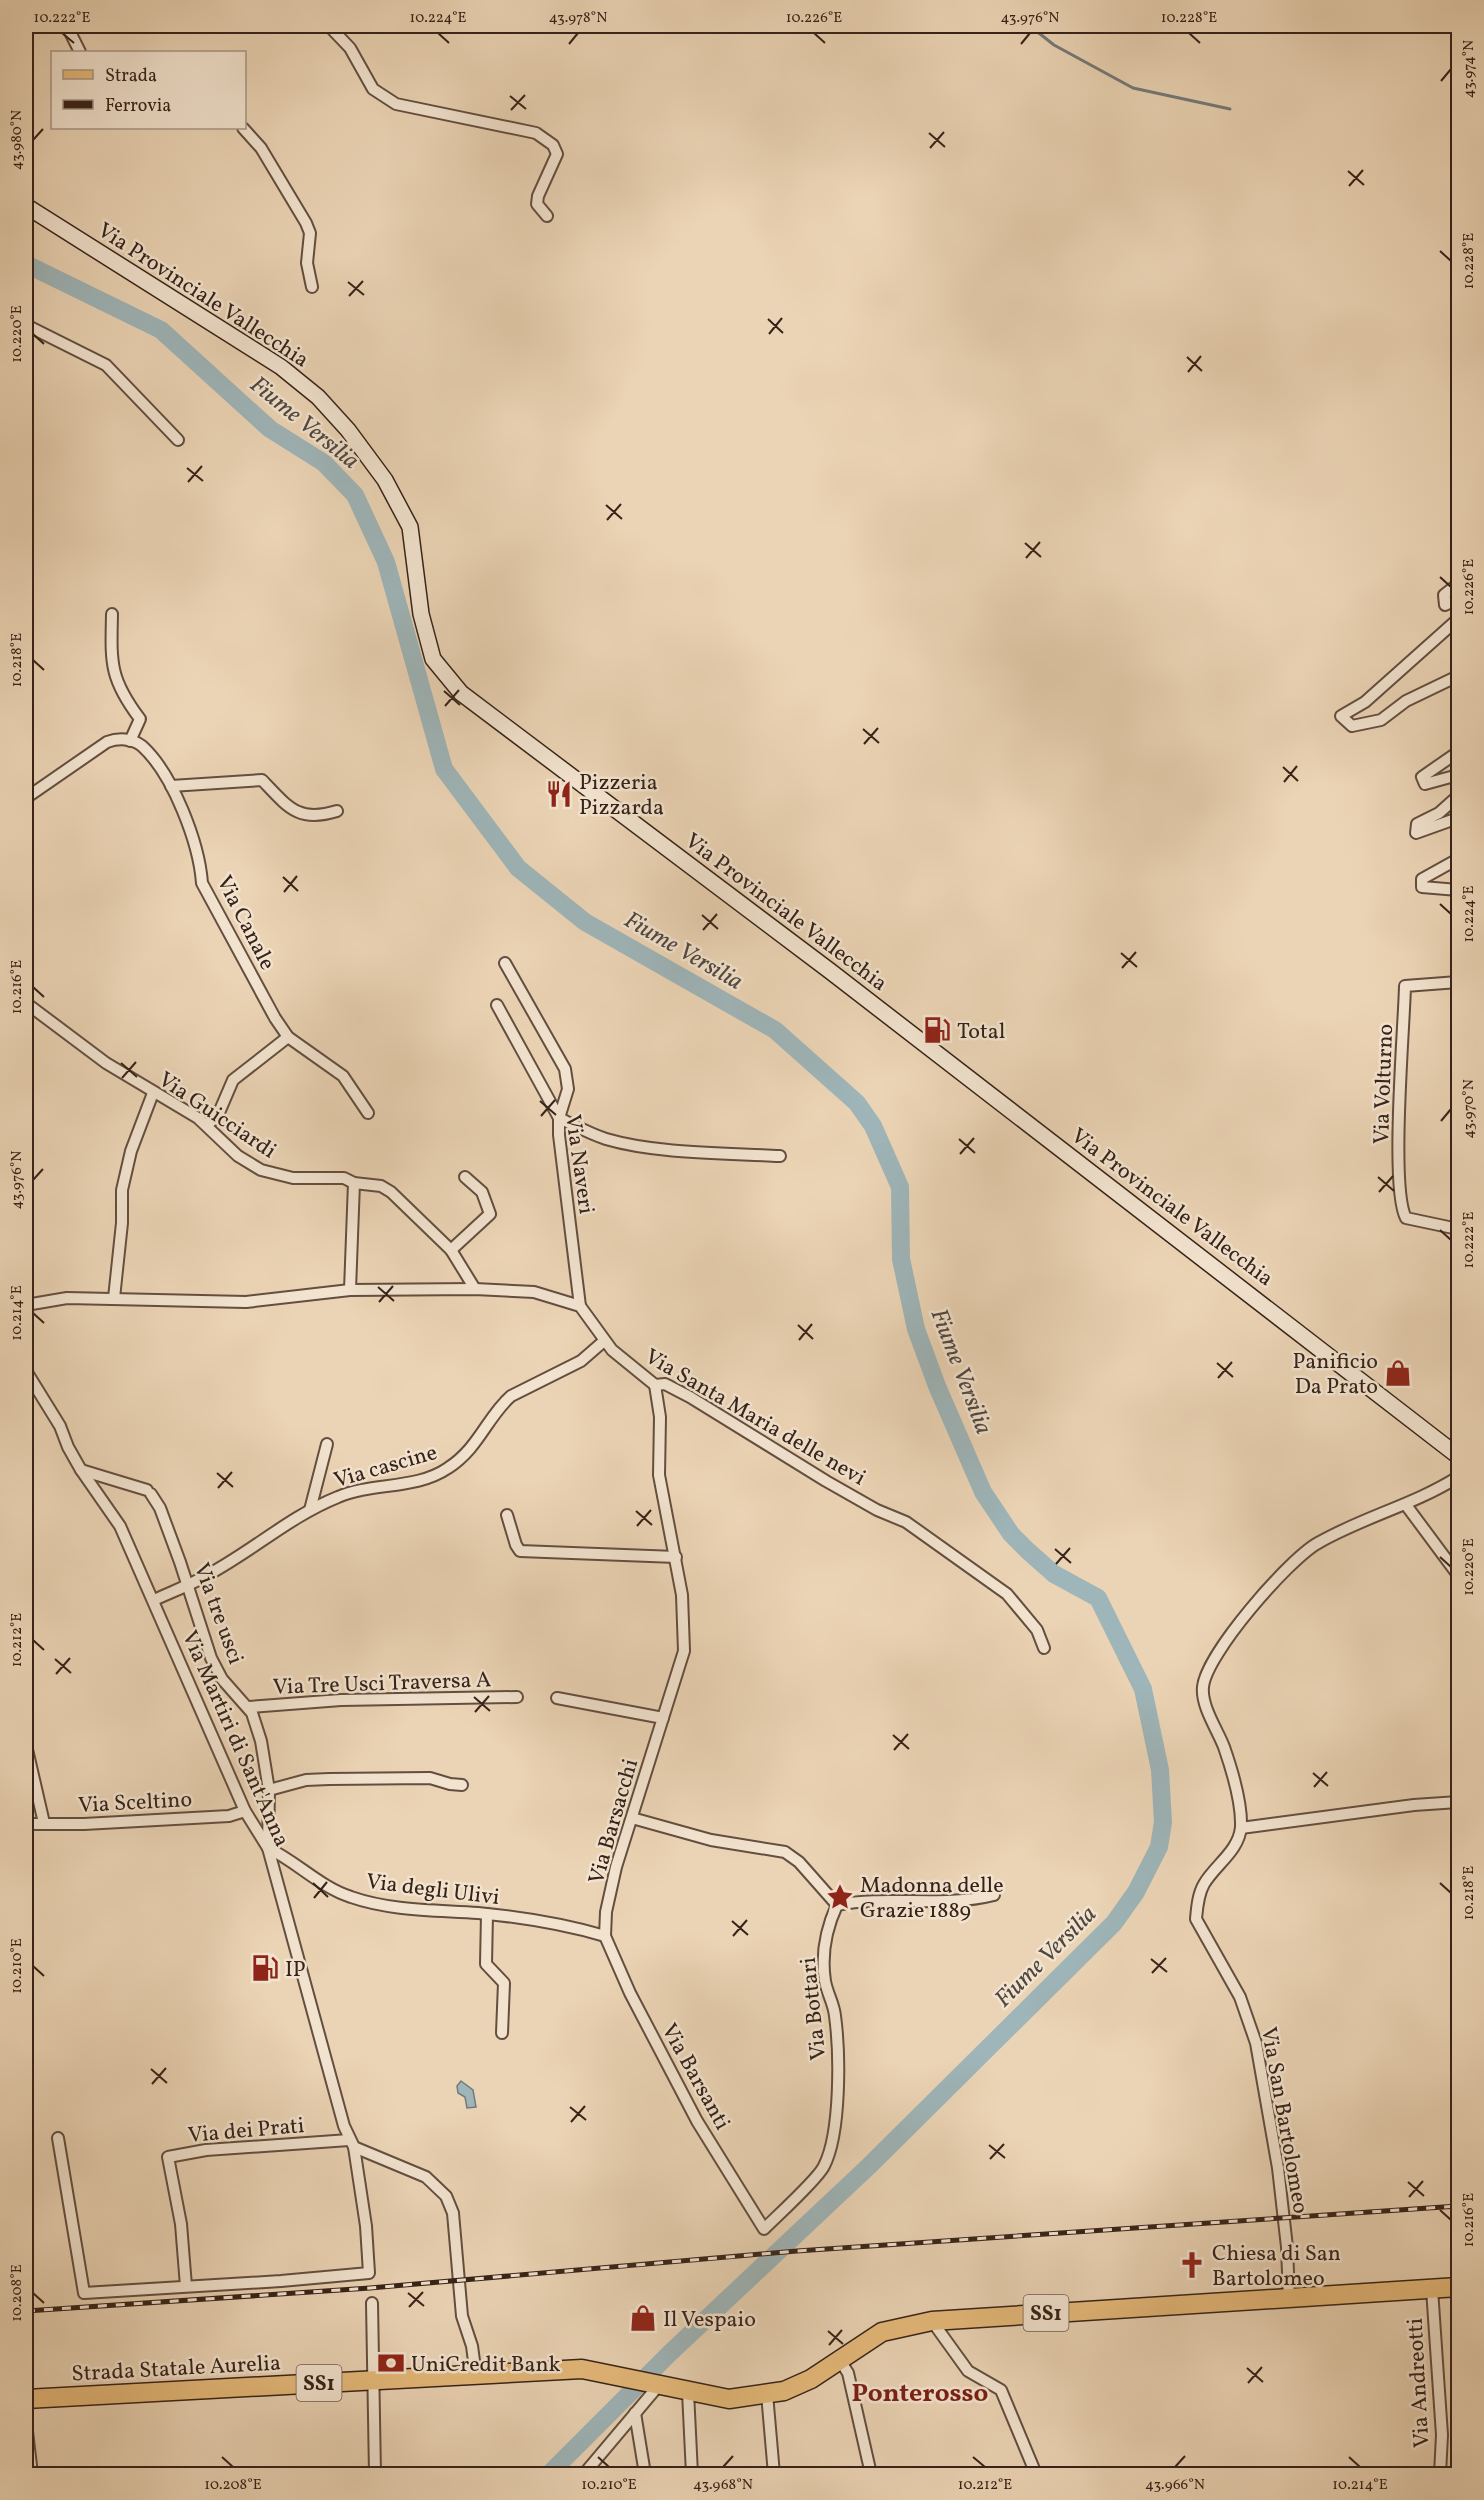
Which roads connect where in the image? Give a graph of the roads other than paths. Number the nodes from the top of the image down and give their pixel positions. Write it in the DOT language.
graph roads {
  1 [pos="67,26"];
  2 [pos="329,26"];
  3 [pos="80,51"];
  4 [pos="244,129"];
  5 [pos="26,206"];
  6 [pos="547,216"];
  7 [pos="312,287"];
  8 [pos="26,325"];
  9 [pos="178,440"];
  10 [pos="1458,584"];
  11 [pos="1458,599"];
  12 [pos="112,614"];
  13 [pos="1458,619"];
  14 [pos="1458,676"];
  15 [pos="130,741"];
  16 [pos="1458,752"];
  17 [pos="1458,775"];
  18 [pos="171,786"];
  19 [pos="1458,796"];
  20 [pos="26,798"];
  21 [pos="337,811"];
  22 [pos="1458,818"];
  23 [pos="1458,859"];
  24 [pos="1458,890"];
  25 [pos="505,963"];
  26 [pos="1458,982"];
  27 [pos="26,1003"];
  28 [pos="497,1005"];
  29 [pos="288,1037"];
  30 [pos="153,1093"];
  31 [pos="368,1113"];
  32 [pos="559,1118"];
  33 [pos="207,1125"];
  34 [pos="780,1156"];
  35 [pos="465,1177"];
  36 [pos="354,1183"];
  37 [pos="1458,1229"];
  38 [pos="451,1250"];
  39 [pos="475,1289"];
  40 [pos="350,1290"];
  41 [pos="114,1298"];
  42 [pos="26,1305"];
  43 [pos="580,1306"];
  44 [pos="604,1341"];
  45 [pos="26,1371"];
  46 [pos="655,1385"];
  47 [pos="327,1444"];
  48 [pos="1458,1456"];
  49 [pos="81,1470"];
  50 [pos="1458,1477"];
  51 [pos="1406,1504"];
  52 [pos="310,1510"];
  53 [pos="507,1515"];
  54 [pos="676,1557"];
  55 [pos="1458,1575"];
  56 [pos="187,1585"];
  57 [pos="154,1599"];
  58 [pos="1044,1648"];
  59 [pos="517,1697"];
  60 [pos="557,1698"];
  61 [pos="249,1707"];
  62 [pos="663,1718"];
  63 [pos="26,1745"];
  64 [pos="462,1785"];
  65 [pos="269,1790"];
  66 [pos="1458,1802"];
  67 [pos="244,1811"];
  68 [pos="632,1818"];
  69 [pos="44,1823"];
  70 [pos="26,1824"];
  71 [pos="1241,1828"];
  72 [pos="268,1848"];
  73 [pos="994,1895"];
  74 [pos="837,1905"];
  75 [pos="487,1914"];
  76 [pos="605,1936"];
  77 [pos="502,2033"];
  78 [pos="58,2138"];
  79 [pos="351,2144"];
  80 [pos="764,2229"];
  81 [pos="186,2286"];
  82 [pos="1458,2287"];
  83 [pos="1432,2289"];
  84 [pos="1289,2298"];
  85 [pos="372,2303"];
  86 [pos="932,2321"];
  87 [pos="839,2359"];
  88 [pos="476,2376"];
  89 [pos="374,2380"];
  90 [pos="656,2385"];
  91 [pos="688,2392"];
  92 [pos="767,2394"];
  93 [pos="26,2399"];
  94 [pos="634,2413"];
  95 [pos="26,2424"];
  96 [pos="32,2475"];
  97 [pos="375,2475"];
  98 [pos="584,2475"];
  99 [pos="645,2475"];
  100 [pos="692,2475"];
  101 [pos="774,2475"];
  102 [pos="871,2475"];
  103 [pos="1036,2475"];
  104 [pos="1440,2475"];
  1 -- 3 [label="street"];
  2 -- 6 [label="street"];
  4 -- 7 [label="street"];
  5 -- 48 [label="main road, Via Provinciale Vallecchia"];
  8 -- 9 [label="street"];
  10 -- 11 [label="street"];
  12 -- 15 [label="street"];
  13 -- 14 [label="street"];
  15 -- 18 [label="street, Via Canale"];
  15 -- 20 [label="street"];
  16 -- 17 [label="street"];
  18 -- 21 [label="street"];
  18 -- 29 [label="street, Via Canale"];
  19 -- 22 [label="street"];
  23 -- 24 [label="street"];
  25 -- 32 [label="street"];
  26 -- 37 [label="street, Via Volturno"];
  27 -- 30 [label="street, Via Guicciardi"];
  28 -- 32 [label="street, Via Naveri"];
  29 -- 31 [label="street, Via Canale"];
  29 -- 33 [label="street"];
  30 -- 33 [label="street, Via Guicciardi"];
  30 -- 41 [label="street"];
  32 -- 34 [label="street"];
  32 -- 43 [label="street, Via Naveri"];
  33 -- 36 [label="street, Via Guicciardi"];
  35 -- 38 [label="street"];
  36 -- 38 [label="street, Via Guicciardi"];
  36 -- 40 [label="street"];
  38 -- 39 [label="street, Via Guicciardi"];
  39 -- 40 [label="street"];
  39 -- 43 [label="street"];
  40 -- 41 [label="street"];
  41 -- 42 [label="street"];
  43 -- 44 [label="street, Via Santa Maria delle nevi"];
  44 -- 46 [label="street, Via Santa Maria delle nevi"];
  44 -- 52 [label="street, Via cascine"];
  45 -- 49 [label="street, Via Martiri di Sant'Anna"];
  46 -- 54 [label="street, Via Barsacchi"];
  46 -- 58 [label="street, Via Santa Maria delle nevi"];
  47 -- 52 [label="street"];
  49 -- 56 [label="street, Via tre usci"];
  49 -- 57 [label="street, Via Martiri di Sant'Anna"];
  50 -- 51 [label="street"];
  51 -- 55 [label="street"];
  51 -- 71 [label="street"];
  52 -- 56 [label="street, Via cascine"];
  53 -- 54 [label="street"];
  54 -- 62 [label="street, Via Barsacchi"];
  56 -- 57 [label="street, Via cascine"];
  56 -- 61 [label="street, Via tre usci"];
  57 -- 67 [label="street, Via Martiri di Sant'Anna"];
  59 -- 61 [label="street, Via Tre Usci Traversa A"];
  60 -- 62 [label="street"];
  61 -- 65 [label="street, Via tre usci"];
  62 -- 68 [label="street, Via Barsacchi"];
  63 -- 69 [label="street"];
  64 -- 65 [label="street"];
  65 -- 72 [label="street, Via tre usci"];
  66 -- 71 [label="street"];
  67 -- 69 [label="street, Via Sceltino"];
  67 -- 72 [label="street, Via Martiri di Sant'Anna"];
  68 -- 74 [label="street"];
  68 -- 76 [label="street, Via Barsacchi"];
  69 -- 70 [label="street, Via Sceltino"];
  71 -- 84 [label="street, Via San Bartolomeo"];
  72 -- 75 [label="street, Via degli Ulivi"];
  72 -- 79 [label="street, Via Martiri di Sant'Anna"];
  73 -- 74 [label="street"];
  74 -- 80 [label="street, Via Bottari"];
  75 -- 76 [label="street, Via degli Ulivi"];
  75 -- 77 [label="street"];
  76 -- 80 [label="street, Via Barsanti"];
  78 -- 81 [label="street"];
  79 -- 81 [label="street, Via Martiri di Sant'Anna"];
  79 -- 81 [label="street, Via dei Prati"];
  79 -- 88 [label="street"];
  82 -- 83 [label="main road, Strada Statale Aurelia / SS1"];
  83 -- 84 [label="main road, Strada Statale Aurelia / SS1"];
  83 -- 104 [label="street, Via Andreotti"];
  84 -- 86 [label="main road, Strada Statale Aurelia / SS1"];
  85 -- 89 [label="street"];
  86 -- 87 [label="main road, Strada Statale Aurelia / SS1"];
  86 -- 103 [label="street"];
  87 -- 92 [label="main road, Strada Statale Aurelia / SS1"];
  87 -- 102 [label="street"];
  88 -- 89 [label="main road, Strada Statale Aurelia / SS1"];
  88 -- 90 [label="main road, Strada Statale Aurelia / SS1"];
  89 -- 93 [label="main road, Strada Statale Aurelia / SS1"];
  89 -- 97 [label="street"];
  90 -- 91 [label="main road, Strada Statale Aurelia / SS1"];
  90 -- 94 [label="street"];
  91 -- 92 [label="main road, Strada Statale Aurelia / SS1"];
  91 -- 100 [label="street"];
  92 -- 101 [label="street"];
  94 -- 98 [label="street"];
  94 -- 99 [label="street"];
  95 -- 96 [label="street"];
}
